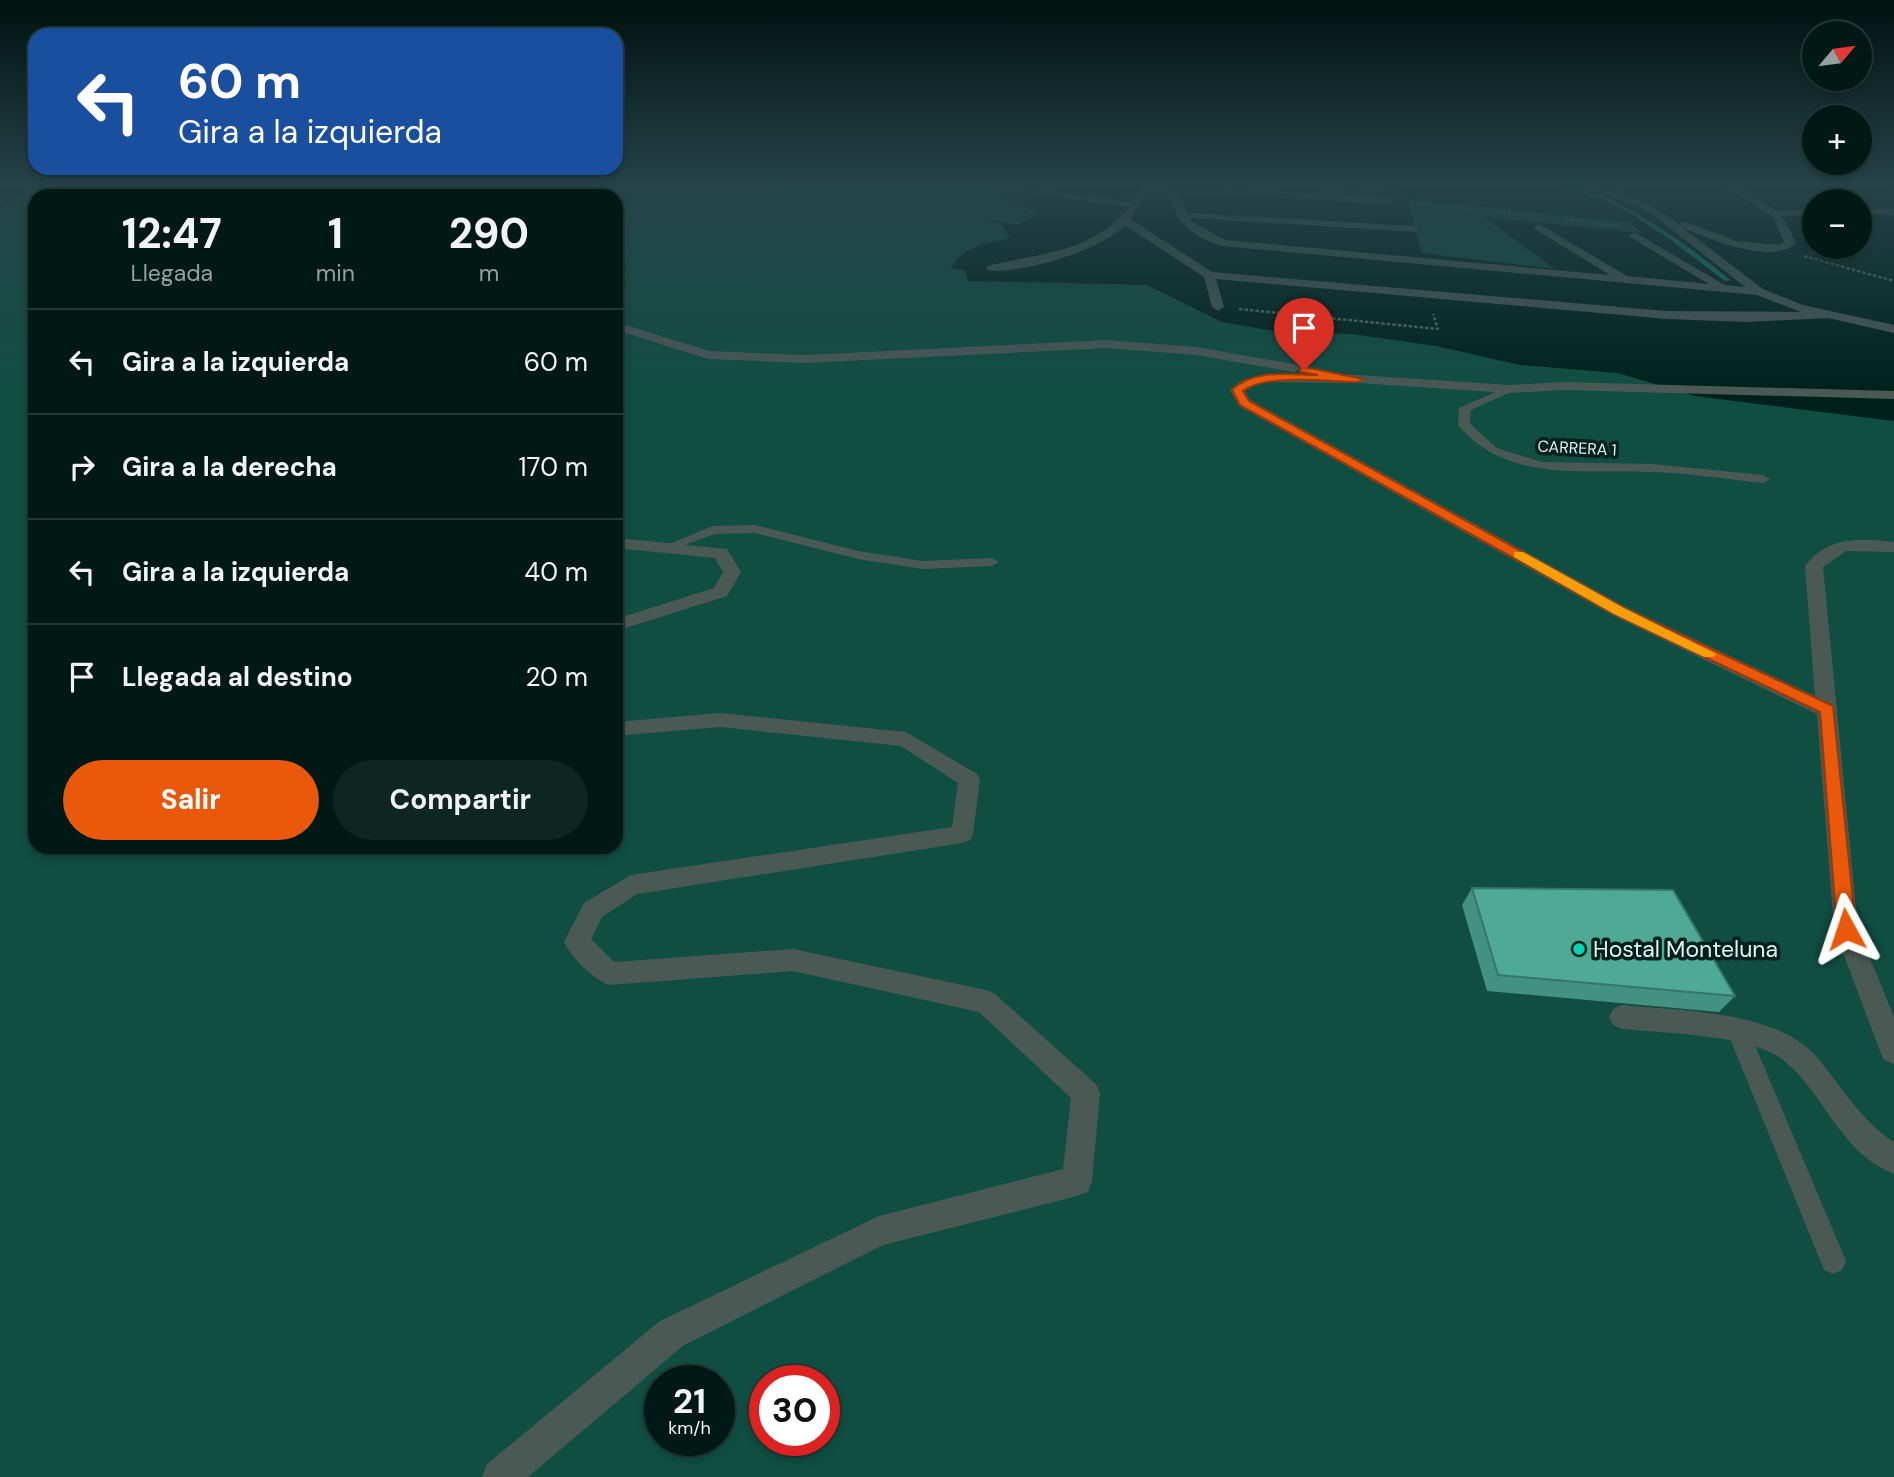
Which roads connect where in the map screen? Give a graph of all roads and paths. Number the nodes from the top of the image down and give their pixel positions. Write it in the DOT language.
graph roads {
  1 [pos="1056,255"];
  2 [pos="1178,255"];
  3 [pos="1353,255"];
  4 [pos="1585,255"];
  5 [pos="1668,255"];
  6 [pos="1711,255"];
  7 [pos="1802,255"];
  8 [pos="991,268"];
  9 [pos="1209,275"];
  10 [pos="1627,280"];
  11 [pos="1894,281"];
  12 [pos="1724,288"];
  13 [pos="1759,292"];
  14 [pos="1217,307"];
  15 [pos="1825,315"];
  16 [pos="623,328"];
  17 [pos="1438,329"];
  18 [pos="1894,330"];
  19 [pos="1358,379"];
  20 [pos="1508,389"];
  21 [pos="1894,396"];
  22 [pos="1763,479"];
  23 [pos="623,543"];
  24 [pos="671,546"];
  25 [pos="1894,547"];
  26 [pos="992,562"];
  27 [pos="623,623"];
  28 [pos="1827,710"];
  29 [pos="623,728"];
  30 [pos="1622,1017"];
  31 [pos="1738,1031"];
  32 [pos="1894,1052"];
  33 [pos="1894,1159"];
  34 [pos="1833,1261"];
  35 [pos="500,1477"];
  1 -- 8 [label="street"];
  2 -- 9 [label="street"];
  3 -- 10 [label="street"];
  4 -- 10 [label="street"];
  5 -- 12 [label="street"];
  6 -- 13 [label="street"];
  7 -- 11 [label="path"];
  9 -- 14 [label="street"];
  9 -- 15 [label="street"];
  10 -- 12 [label="street"];
  12 -- 13 [label="street"];
  13 -- 15 [label="street"];
  14 -- 17 [label="path"];
  15 -- 18 [label="street"];
  16 -- 19 [label="street"];
  19 -- 20 [label="street"];
  19 -- 28 [label="street"];
  20 -- 21 [label="street"];
  20 -- 22 [label="lane, CARRERA 1"];
  23 -- 24 [label="street"];
  24 -- 26 [label="lane"];
  24 -- 27 [label="street"];
  25 -- 28 [label="street"];
  28 -- 32 [label="street"];
  29 -- 35 [label="street"];
  30 -- 31 [label="street"];
  31 -- 33 [label="street"];
  31 -- 34 [label="lane"];
}
